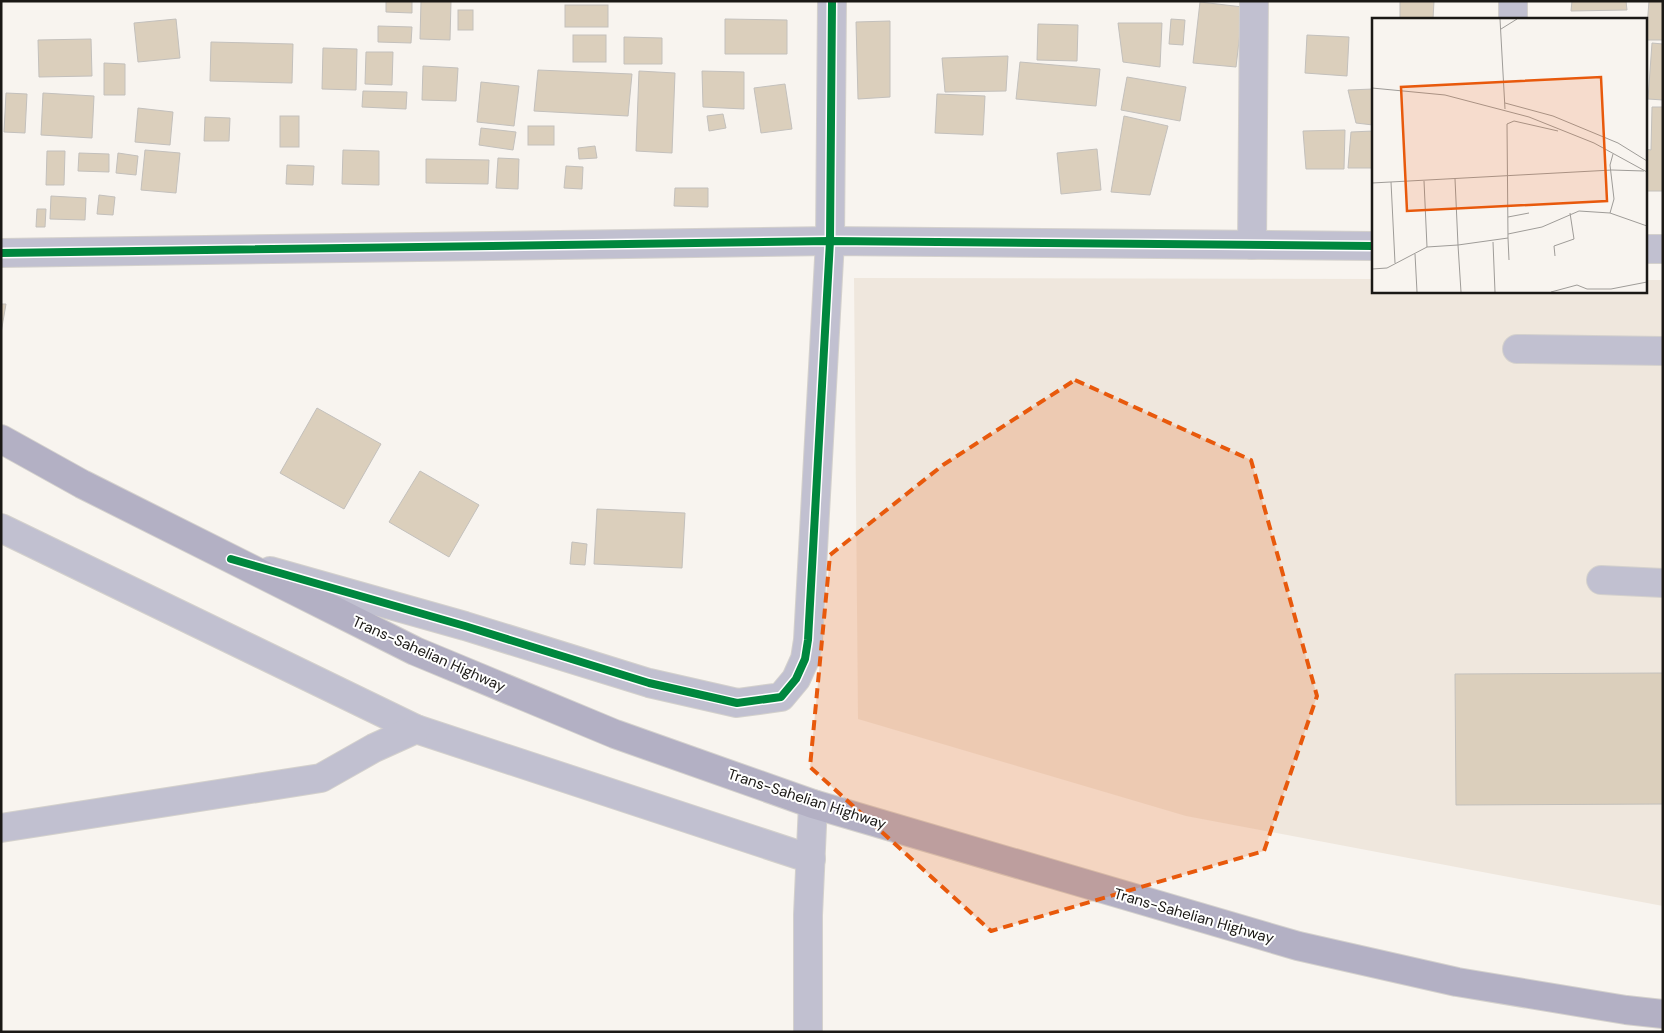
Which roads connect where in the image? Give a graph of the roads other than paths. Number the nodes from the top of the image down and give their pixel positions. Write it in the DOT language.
graph roads {
  1 [pos="832,1"];
  2 [pos="1254,1"];
  3 [pos="1513,1"];
  4 [pos="1513,18"];
  5 [pos="830,241"];
  6 [pos="1252,245"];
  7 [pos="1372,246"];
  8 [pos="1646,249"];
  9 [pos="1663,249"];
  10 [pos="1,253"];
  11 [pos="1517,349"];
  12 [pos="1663,351"];
  13 [pos="1,439"];
  14 [pos="1,528"];
  15 [pos="231,559"];
  16 [pos="1601,580"];
  17 [pos="1663,583"];
  18 [pos="416,729"];
  19 [pos="813,804"];
  20 [pos="1,828"];
  21 [pos="811,859"];
  22 [pos="1663,1014"];
  23 [pos="808,1032"];
  1 -- 5 [label="street"];
  2 -- 6 [label="street"];
  3 -- 4 [label="street"];
  5 -- 6 [label="street"];
  5 -- 10 [label="street"];
  5 -- 15 [label="street"];
  6 -- 7 [label="street"];
  8 -- 9 [label="street"];
  11 -- 12 [label="street"];
  13 -- 15 [label="highway, Trans-Sahelian Highway"];
  14 -- 18 [label="street"];
  15 -- 19 [label="highway, Trans-Sahelian Highway"];
  16 -- 17 [label="street"];
  18 -- 20 [label="street"];
  18 -- 21 [label="street"];
  19 -- 21 [label="street"];
  19 -- 22 [label="highway, Trans-Sahelian Highway"];
  21 -- 23 [label="street"];
}
